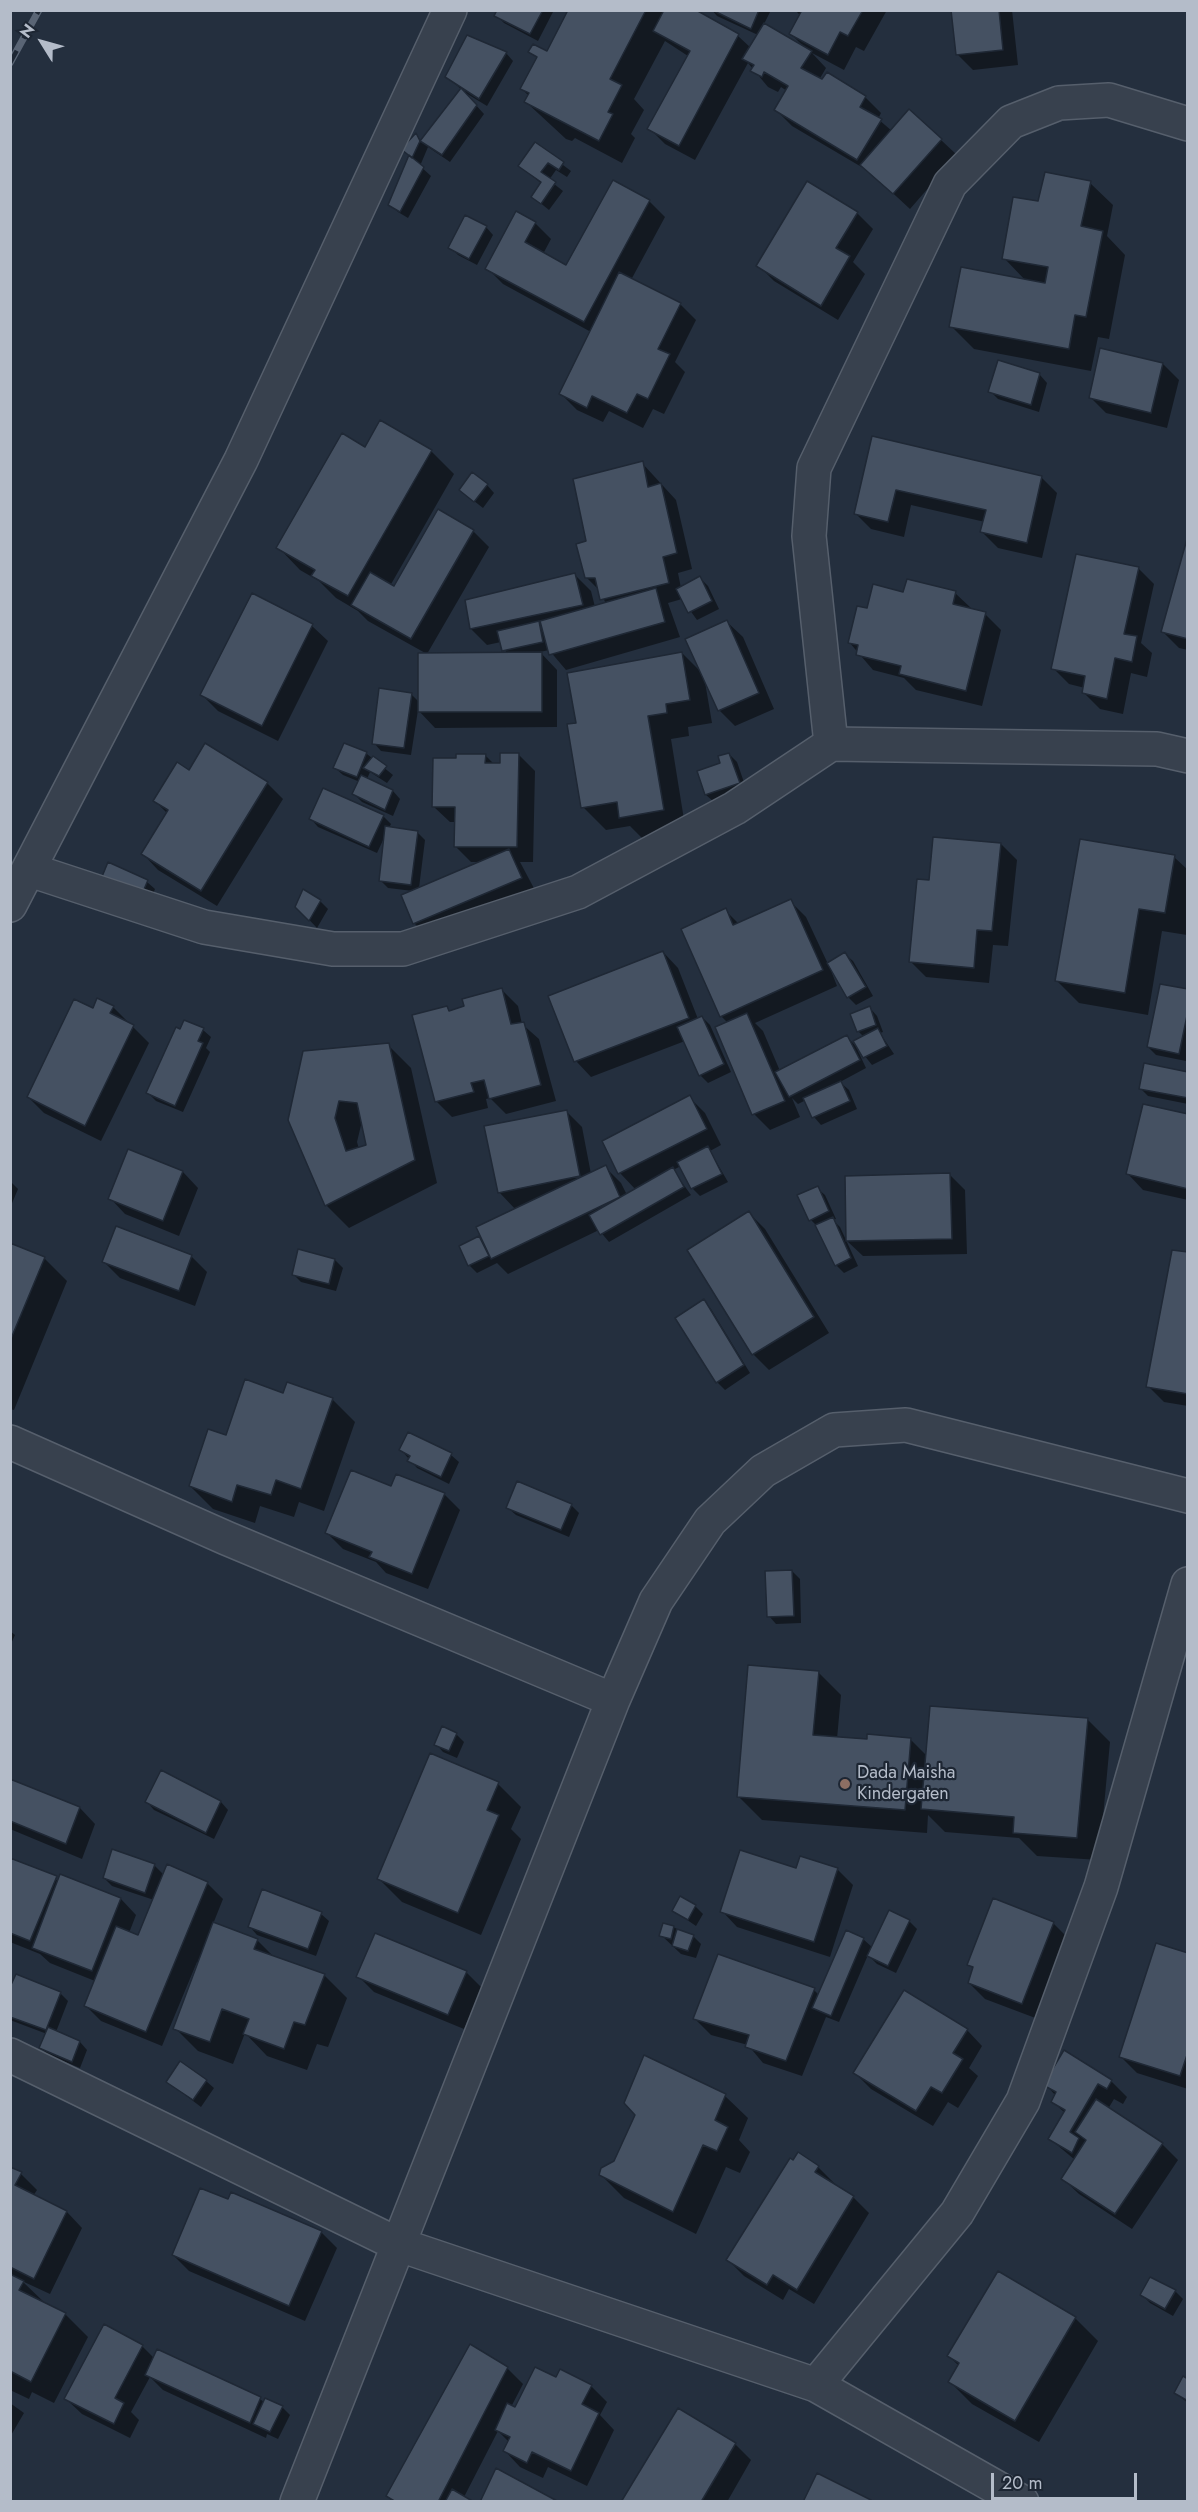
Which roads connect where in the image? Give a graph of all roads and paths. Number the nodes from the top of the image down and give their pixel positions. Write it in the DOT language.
graph roads {
  1 [pos="450,10"];
  2 [pos="1188,124"];
  3 [pos="831,744"];
  4 [pos="1188,756"];
  5 [pos="30,870"];
  6 [pos="10,904"];
  7 [pos="10,1442"];
  8 [pos="1188,1496"];
  9 [pos="1188,1584"];
  10 [pos="613,1700"];
  11 [pos="10,2055"];
  12 [pos="398,2244"];
  13 [pos="816,2385"];
  14 [pos="297,2502"];
  15 [pos="1022,2502"];
  1 -- 5 [label="street"];
  2 -- 3 [label="street"];
  3 -- 4 [label="street"];
  3 -- 5 [label="street"];
  5 -- 6 [label="street"];
  7 -- 10 [label="street"];
  8 -- 10 [label="street"];
  9 -- 13 [label="street"];
  10 -- 12 [label="street"];
  11 -- 12 [label="street"];
  12 -- 13 [label="street"];
  12 -- 14 [label="street"];
  13 -- 15 [label="street"];
}
